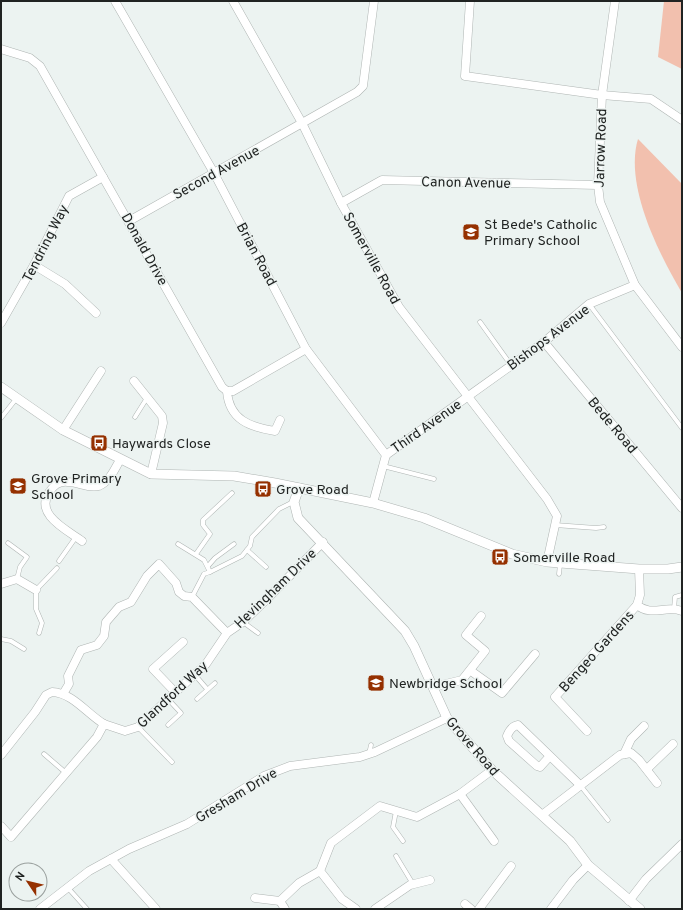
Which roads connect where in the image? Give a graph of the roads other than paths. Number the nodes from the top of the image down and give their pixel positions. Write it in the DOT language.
graph roads {
  1 [pos="115,1"];
  2 [pos="233,1"];
  3 [pos="374,1"];
  4 [pos="470,1"];
  5 [pos="615,1"];
  6 [pos="1,49"];
  7 [pos="602,95"];
  8 [pos="682,120"];
  9 [pos="302,123"];
  10 [pos="214,173"];
  11 [pos="103,177"];
  12 [pos="598,185"];
  13 [pos="341,203"];
  14 [pos="129,221"];
  15 [pos="34,265"];
  16 [pos="635,286"];
  17 [pos="589,304"];
  18 [pos="96,313"];
  19 [pos="480,322"];
  20 [pos="1,324"];
  21 [pos="544,342"];
  22 [pos="682,347"];
  23 [pos="306,349"];
  24 [pos="511,365"];
  25 [pos="101,371"];
  26 [pos="134,381"];
  27 [pos="1,387"];
  28 [pos="227,391"];
  29 [pos="147,397"];
  30 [pos="467,397"];
  31 [pos="16,399"];
  32 [pos="135,417"];
  33 [pos="1,418"];
  34 [pos="280,420"];
  35 [pos="682,428"];
  36 [pos="63,430"];
  37 [pos="386,455"];
  38 [pos="120,460"];
  39 [pos="382,466"];
  40 [pos="151,474"];
  41 [pos="434,479"];
  42 [pos="300,488"];
  43 [pos="232,493"];
  44 [pos="294,502"];
  45 [pos="372,503"];
  46 [pos="682,508"];
  47 [pos="555,525"];
  48 [pos="604,527"];
  49 [pos="79,539"];
  50 [pos="323,542"];
  51 [pos="8,543"];
  52 [pos="178,544"];
  53 [pos="234,544"];
  54 [pos="247,550"];
  55 [pos="196,554"];
  56 [pos="59,562"];
  57 [pos="547,562"];
  58 [pos="560,563"];
  59 [pos="208,566"];
  60 [pos="266,567"];
  61 [pos="682,567"];
  62 [pos="57,568"];
  63 [pos="639,569"];
  64 [pos="210,572"];
  65 [pos="559,574"];
  66 [pos="17,579"];
  67 [pos="1,584"];
  68 [pos="36,590"];
  69 [pos="682,595"];
  70 [pos="192,597"];
  71 [pos="637,605"];
  72 [pos="678,610"];
  73 [pos="480,616"];
  74 [pos="243,622"];
  75 [pos="39,633"];
  76 [pos="227,633"];
  77 [pos="258,634"];
  78 [pos="1,639"];
  79 [pos="183,642"];
  80 [pos="24,649"];
  81 [pos="535,654"];
  82 [pos="470,671"];
  83 [pos="194,675"];
  84 [pos="215,683"];
  85 [pos="433,687"];
  86 [pos="208,689"];
  87 [pos="175,692"];
  88 [pos="63,694"];
  89 [pos="168,699"];
  90 [pos="197,699"];
  91 [pos="447,718"];
  92 [pos="104,724"];
  93 [pos="168,725"];
  94 [pos="644,726"];
  95 [pos="138,727"];
  96 [pos="587,731"];
  97 [pos="673,744"];
  98 [pos="371,745"];
  99 [pos="44,754"];
  100 [pos="369,754"];
  101 [pos="624,754"];
  102 [pos="1,755"];
  103 [pos="550,756"];
  104 [pos="172,762"];
  105 [pos="646,769"];
  106 [pos="492,770"];
  107 [pos="66,773"];
  108 [pos="658,783"];
  109 [pos="580,785"];
  110 [pos="460,794"];
  111 [pos="396,811"];
  112 [pos="542,815"];
  113 [pos="608,820"];
  114 [pos="1,826"];
  115 [pos="402,841"];
  116 [pos="494,841"];
  117 [pos="682,844"];
  118 [pos="396,856"];
  119 [pos="111,859"];
  120 [pos="588,865"];
  121 [pos="511,866"];
  122 [pos="320,871"];
  123 [pos="430,880"];
  124 [pos="413,884"];
  125 [pos="68,888"];
  126 [pos="255,898"];
  127 [pos="629,900"];
  128 [pos="280,901"];
  129 [pos="40,909"];
  130 [pos="87,909"];
  131 [pos="156,909"];
  132 [pos="285,909"];
  133 [pos="356,909"];
  134 [pos="375,909"];
  135 [pos="479,909"];
  136 [pos="551,909"];
  137 [pos="640,909"];
  1 -- 10 [label="street, Brian Road"];
  2 -- 9 [label="street, Somerville Road"];
  3 -- 9 [label="street, Second Avenue"];
  4 -- 7 [label="street"];
  5 -- 7 [label="street, Jarrow Road"];
  6 -- 11 [label="street, Donald Drive"];
  7 -- 8 [label="street"];
  7 -- 12 [label="street, Jarrow Road"];
  9 -- 10 [label="street, Second Avenue"];
  9 -- 13 [label="street, Somerville Road"];
  10 -- 14 [label="street, Second Avenue"];
  10 -- 23 [label="street, Brian Road"];
  11 -- 14 [label="street, Donald Drive"];
  11 -- 15 [label="street, Tendring Way"];
  12 -- 13 [label="street, Canon Avenue"];
  12 -- 16 [label="street, Jarrow Road"];
  13 -- 30 [label="street, Somerville Road"];
  14 -- 28 [label="street, Donald Drive"];
  15 -- 18 [label="street"];
  15 -- 20 [label="street, Tendring Way"];
  16 -- 17 [label="street, Bishops Avenue"];
  16 -- 22 [label="street, Jarrow Road"];
  17 -- 21 [label="street, Bishops Avenue"];
  17 -- 35 [label="lane"];
  19 -- 24 [label="lane"];
  21 -- 24 [label="street, Bishops Avenue"];
  21 -- 46 [label="street, Bede Road"];
  23 -- 28 [label="street"];
  23 -- 37 [label="street, Brian Road"];
  24 -- 30 [label="street, Bishops Avenue"];
  25 -- 36 [label="street"];
  26 -- 29 [label="street"];
  27 -- 31 [label="street"];
  28 -- 34 [label="street, Donald Drive"];
  29 -- 32 [label="lane"];
  29 -- 40 [label="street"];
  30 -- 37 [label="street, Third Avenue"];
  30 -- 47 [label="street, Somerville Road"];
  31 -- 33 [label="lane"];
  31 -- 36 [label="street"];
  36 -- 38 [label="street"];
  37 -- 39 [label="street"];
  38 -- 40 [label="street"];
  38 -- 49 [label="street"];
  39 -- 41 [label="lane"];
  39 -- 45 [label="street"];
  40 -- 42 [label="street"];
  42 -- 44 [label="street"];
  42 -- 45 [label="street"];
  43 -- 55 [label="lane"];
  44 -- 50 [label="street, Grove Road"];
  44 -- 54 [label="lane"];
  45 -- 57 [label="street"];
  47 -- 48 [label="lane"];
  47 -- 57 [label="street, Somerville Road"];
  49 -- 56 [label="lane"];
  50 -- 74 [label="street, Hevingham Drive"];
  50 -- 85 [label="street, Grove Road"];
  51 -- 66 [label="lane"];
  52 -- 55 [label="lane"];
  53 -- 59 [label="lane"];
  54 -- 60 [label="lane"];
  54 -- 64 [label="lane"];
  55 -- 59 [label="lane"];
  57 -- 58 [label="street"];
  58 -- 63 [label="street"];
  58 -- 65 [label="lane"];
  59 -- 64 [label="lane"];
  61 -- 63 [label="street"];
  62 -- 68 [label="lane"];
  63 -- 71 [label="street"];
  64 -- 70 [label="lane"];
  66 -- 67 [label="street"];
  66 -- 68 [label="street"];
  68 -- 75 [label="lane"];
  69 -- 72 [label="lane"];
  70 -- 76 [label="street"];
  70 -- 88 [label="street"];
  71 -- 72 [label="street"];
  71 -- 96 [label="street, Bengeo Gardens"];
  73 -- 82 [label="street"];
  74 -- 76 [label="street, Hevingham Drive"];
  74 -- 77 [label="lane"];
  76 -- 83 [label="street, Glandford Way"];
  78 -- 80 [label="lane"];
  79 -- 87 [label="street"];
  81 -- 82 [label="street"];
  82 -- 85 [label="street"];
  83 -- 86 [label="lane"];
  83 -- 87 [label="street, Glandford Way"];
  84 -- 86 [label="lane"];
  85 -- 91 [label="street, Grove Road"];
  86 -- 90 [label="lane"];
  87 -- 89 [label="street, Glandford Way"];
  88 -- 92 [label="street, Glandford Way"];
  88 -- 102 [label="street"];
  89 -- 93 [label="lane"];
  89 -- 95 [label="street, Glandford Way"];
  91 -- 100 [label="street, Gresham Drive"];
  91 -- 106 [label="street, Grove Road"];
  92 -- 95 [label="street, Glandford Way"];
  92 -- 107 [label="street"];
  94 -- 101 [label="street"];
  95 -- 104 [label="lane"];
  97 -- 105 [label="street"];
  98 -- 100 [label="lane"];
  99 -- 107 [label="lane"];
  100 -- 119 [label="street, Gresham Drive"];
  101 -- 105 [label="street"];
  101 -- 109 [label="street"];
  103 -- 103 [label="street"];
  103 -- 109 [label="street"];
  105 -- 108 [label="street"];
  106 -- 110 [label="street"];
  106 -- 112 [label="street, Grove Road"];
  107 -- 114 [label="street"];
  109 -- 112 [label="street"];
  109 -- 113 [label="lane"];
  110 -- 111 [label="street"];
  110 -- 116 [label="street"];
  111 -- 115 [label="lane"];
  111 -- 122 [label="street"];
  112 -- 120 [label="street, Grove Road"];
  117 -- 127 [label="street"];
  118 -- 124 [label="lane"];
  119 -- 125 [label="street, Gresham Drive"];
  119 -- 131 [label="street"];
  120 -- 127 [label="street, Grove Road"];
  120 -- 136 [label="street"];
  121 -- 135 [label="street"];
  122 -- 128 [label="street"];
  122 -- 133 [label="street"];
  123 -- 124 [label="street"];
  124 -- 134 [label="street"];
  125 -- 129 [label="street, Gresham Drive"];
  125 -- 130 [label="lane"];
  126 -- 128 [label="street"];
  127 -- 137 [label="street, Grove Road"];
  128 -- 132 [label="street"];
}
